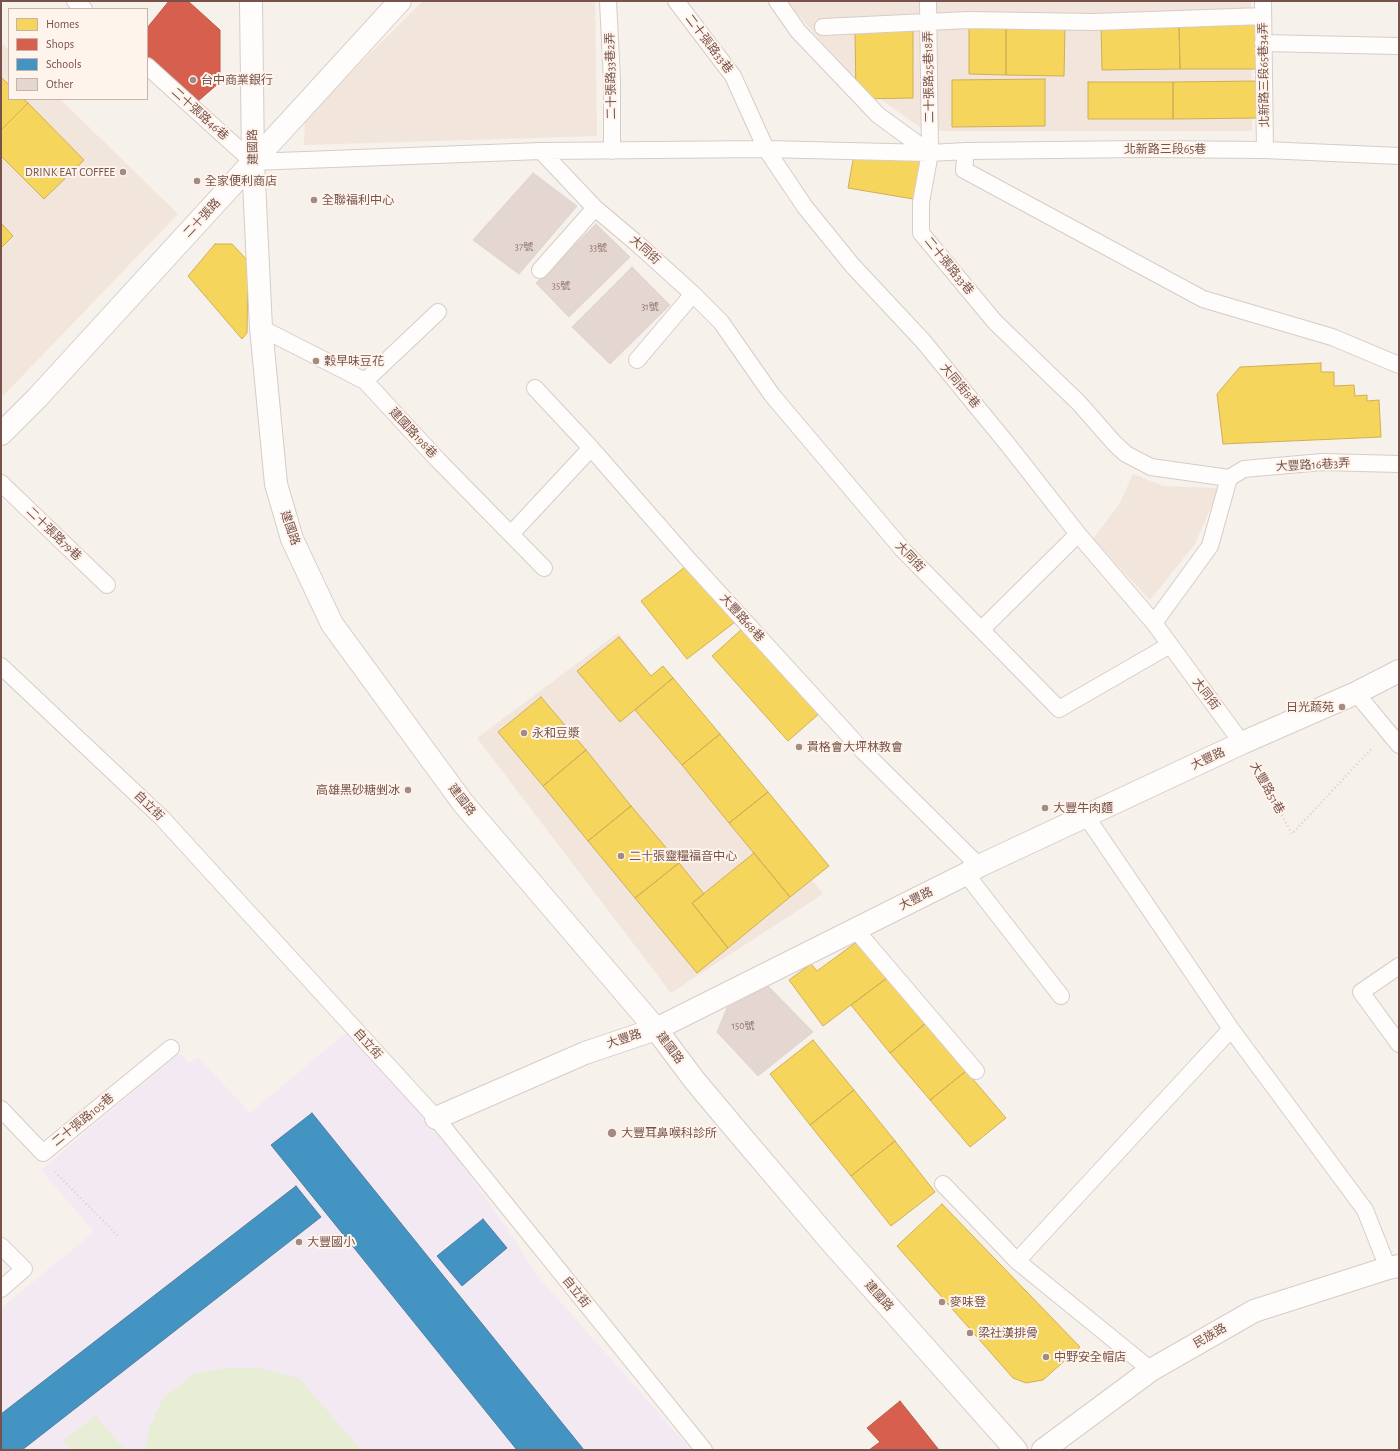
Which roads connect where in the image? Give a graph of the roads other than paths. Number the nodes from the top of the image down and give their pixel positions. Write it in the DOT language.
graph roads {
  1 [pos="251,1"];
  2 [pos="400,1"];
  3 [pos="608,1"];
  4 [pos="676,1"];
  5 [pos="778,1"];
  6 [pos="928,1"];
  7 [pos="1263,8"];
  8 [pos="928,22"];
  9 [pos="810,28"];
  10 [pos="1263,42"];
  11 [pos="1397,46"];
  12 [pos="148,67"];
  13 [pos="766,149"];
  14 [pos="1264,150"];
  15 [pos="541,151"];
  16 [pos="612,151"];
  17 [pos="966,151"];
  18 [pos="930,153"];
  19 [pos="1399,156"];
  20 [pos="253,162"];
  21 [pos="595,208"];
  22 [pos="540,270"];
  23 [pos="693,294"];
  24 [pos="438,312"];
  25 [pos="261,328"];
  26 [pos="638,360"];
  27 [pos="1399,365"];
  28 [pos="365,381"];
  29 [pos="534,388"];
  30 [pos="1,434"];
  31 [pos="591,448"];
  32 [pos="1399,464"];
  33 [pos="1229,478"];
  34 [pos="1,483"];
  35 [pos="511,534"];
  36 [pos="1078,534"];
  37 [pos="544,568"];
  38 [pos="107,585"];
  39 [pos="1154,623"];
  40 [pos="982,629"];
  41 [pos="1170,645"];
  42 [pos="1,666"];
  43 [pos="1399,671"];
  44 [pos="1356,693"];
  45 [pos="1242,742"];
  46 [pos="1399,745"];
  47 [pos="1086,816"];
  48 [pos="972,870"];
  49 [pos="855,929"];
  50 [pos="1399,966"];
  51 [pos="1061,996"];
  52 [pos="656,1029"];
  53 [pos="1231,1029"];
  54 [pos="1399,1044"];
  55 [pos="171,1048"];
  56 [pos="976,1071"];
  57 [pos="1,1109"];
  58 [pos="434,1120"];
  59 [pos="942,1184"];
  60 [pos="1,1246"];
  61 [pos="1017,1261"];
  62 [pos="1394,1267"];
  63 [pos="1,1289"];
  64 [pos="1150,1370"];
  65 [pos="704,1450"];
  66 [pos="1016,1450"];
  67 [pos="1043,1450"];
  1 -- 20 [label="street, 建國路"];
  2 -- 20 [label="street, 二十張路"];
  3 -- 16 [label="lane, 二十張路33巷2弄"];
  4 -- 13 [label="lane, 二十張路33巷"];
  5 -- 9 [label="lane"];
  6 -- 8 [label="lane, 二十張路25巷18弄"];
  7 -- 8 [label="lane"];
  7 -- 10 [label="lane, 北新路三段65巷34弄"];
  8 -- 9 [label="lane"];
  8 -- 18 [label="lane, 二十張路25巷18弄"];
  9 -- 18 [label="lane"];
  10 -- 11 [label="lane"];
  10 -- 14 [label="lane, 北新路三段65巷34弄"];
  12 -- 20 [label="lane, 二十張路46巷"];
  13 -- 16 [label="lane"];
  13 -- 18 [label="lane"];
  13 -- 36 [label="lane, 大同街8巷"];
  14 -- 17 [label="lane, 北新路三段65巷"];
  14 -- 19 [label="lane, 北新路三段65巷"];
  15 -- 16 [label="lane"];
  15 -- 20 [label="lane"];
  15 -- 21 [label="lane, 大同街"];
  17 -- 18 [label="lane, 北新路三段65巷"];
  17 -- 27 [label="lane"];
  18 -- 33 [label="lane, 二十張路33巷"];
  20 -- 25 [label="street, 建國路"];
  20 -- 30 [label="street, 二十張路"];
  21 -- 22 [label="lane"];
  21 -- 23 [label="lane, 大同街"];
  23 -- 26 [label="lane"];
  23 -- 40 [label="lane, 大同街"];
  24 -- 28 [label="lane"];
  25 -- 28 [label="lane, 建國路198巷"];
  25 -- 52 [label="street, 建國路"];
  28 -- 35 [label="lane, 建國路198巷"];
  29 -- 31 [label="lane, 大豐路68巷"];
  31 -- 35 [label="lane"];
  31 -- 48 [label="lane, 大豐路68巷"];
  32 -- 33 [label="lane, 大豐路16巷3弄"];
  33 -- 39 [label="lane"];
  34 -- 38 [label="lane, 二十張路79巷"];
  35 -- 37 [label="lane, 建國路198巷"];
  36 -- 39 [label="lane, 大同街8巷"];
  36 -- 40 [label="lane"];
  39 -- 41 [label="lane, 大同街"];
  40 -- 41 [label="lane, 大同街"];
  41 -- 45 [label="lane, 大同街"];
  42 -- 58 [label="lane, 自立街"];
  43 -- 44 [label="street, 大豐路"];
  44 -- 45 [label="street, 大豐路"];
  44 -- 46 [label="lane"];
  45 -- 47 [label="street, 大豐路"];
  47 -- 48 [label="street, 大豐路"];
  47 -- 53 [label="lane"];
  48 -- 49 [label="street, 大豐路"];
  48 -- 51 [label="lane, 大豐路68巷"];
  49 -- 52 [label="street, 大豐路"];
  49 -- 56 [label="lane"];
  50 -- 54 [label="lane"];
  52 -- 58 [label="street, 大豐路"];
  52 -- 66 [label="street, 建國路"];
  53 -- 61 [label="lane"];
  53 -- 62 [label="lane"];
  55 -- 57 [label="lane, 二十張路105巷"];
  58 -- 65 [label="lane, 自立街"];
  59 -- 61 [label="lane"];
  60 -- 63 [label="lane"];
  61 -- 64 [label="lane"];
  62 -- 64 [label="street, 民族路"];
  64 -- 67 [label="street, 民族路"];
}
